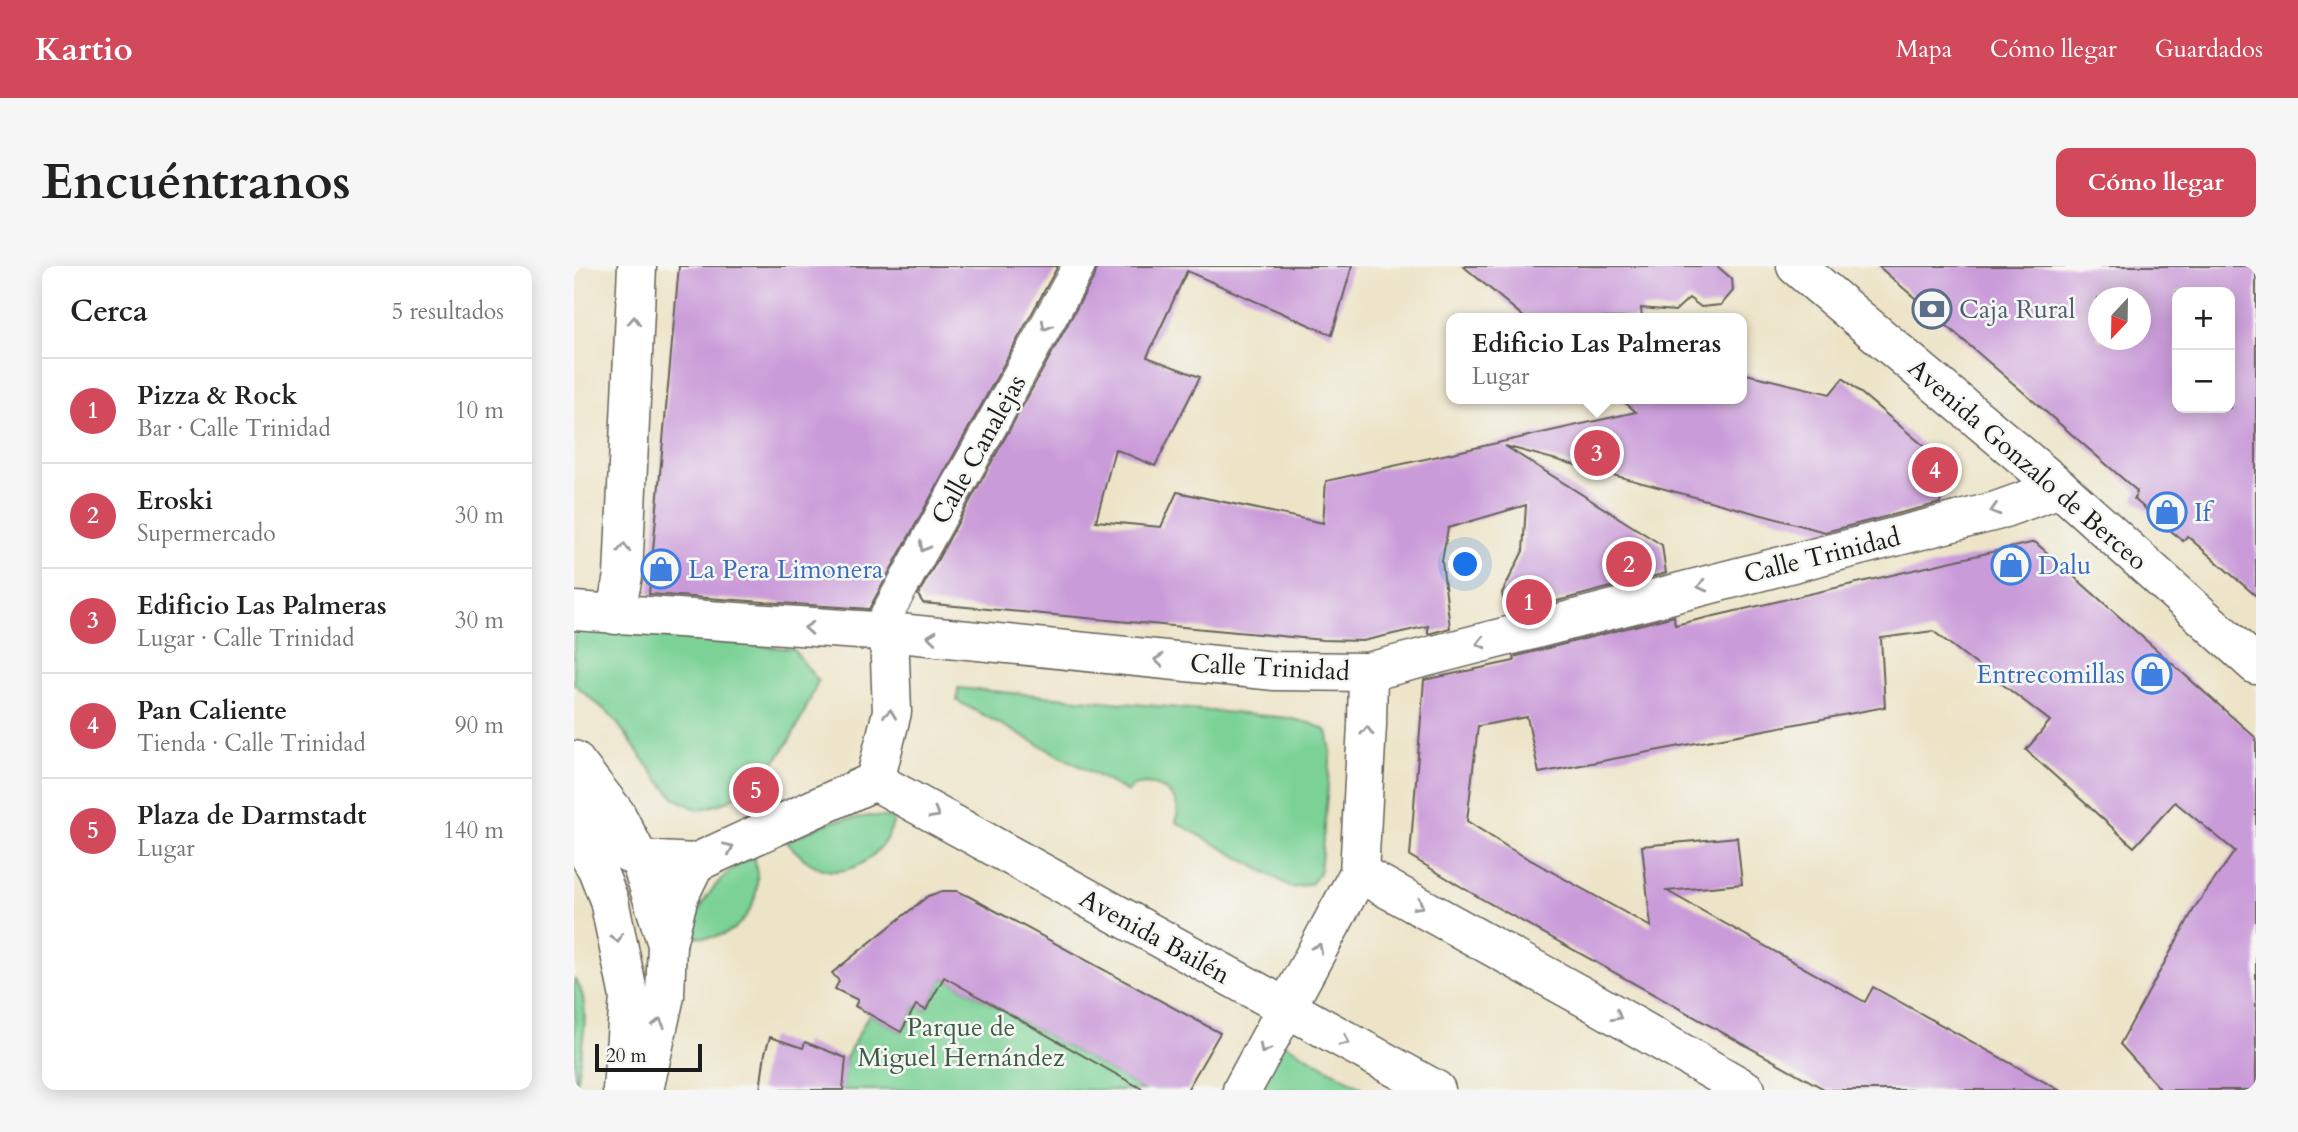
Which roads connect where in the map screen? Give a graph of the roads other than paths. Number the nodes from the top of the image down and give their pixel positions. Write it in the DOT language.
graph roads {
  1 [pos="637,266"];
  2 [pos="1079,266"];
  3 [pos="1796,266"];
  4 [pos="2060,488"];
  5 [pos="574,611"];
  6 [pos="615,615"];
  7 [pos="883,632"];
  8 [pos="2256,665"];
  9 [pos="1367,672"];
  10 [pos="574,760"];
  11 [pos="875,780"];
  12 [pos="574,801"];
  13 [pos="574,831"];
  14 [pos="640,860"];
  15 [pos="695,863"];
  16 [pos="1359,873"];
  17 [pos="667,944"];
  18 [pos="1286,1008"];
  19 [pos="622,1090"];
  20 [pos="644,1090"];
  21 [pos="1242,1090"];
  22 [pos="1436,1090"];
  23 [pos="1746,1090"];
  6 -- 1 [label="street, one-way"];
  2 -- 7 [label="street, Calle Canalejas, one-way"];
  3 -- 4 [label="street, Avenida Gonzalo de Berceo"];
  4 -- 8 [label="street, Avenida Gonzalo de Berceo"];
  4 -- 9 [label="street, Calle Trinidad, one-way"];
  5 -- 6 [label="street, Calle Trinidad"];
  7 -- 6 [label="street, Calle Trinidad, one-way"];
  9 -- 7 [label="street, Calle Trinidad, one-way"];
  11 -- 7 [label="street, one-way"];
  16 -- 9 [label="street, one-way"];
  10 -- 14 [label="street"];
  15 -- 11 [label="street, one-way"];
  11 -- 18 [label="street, Avenida Bailén, one-way"];
  12 -- 14 [label="street"];
  13 -- 19 [label="street, one-way"];
  14 -- 15 [label="street"];
  14 -- 17 [label="street"];
  15 -- 17 [label="street"];
  18 -- 16 [label="street, one-way"];
  16 -- 23 [label="street, one-way"];
  20 -- 17 [label="street, one-way"];
  18 -- 21 [label="street, one-way"];
  18 -- 22 [label="street, Avenida Bailén, one-way"];
}
